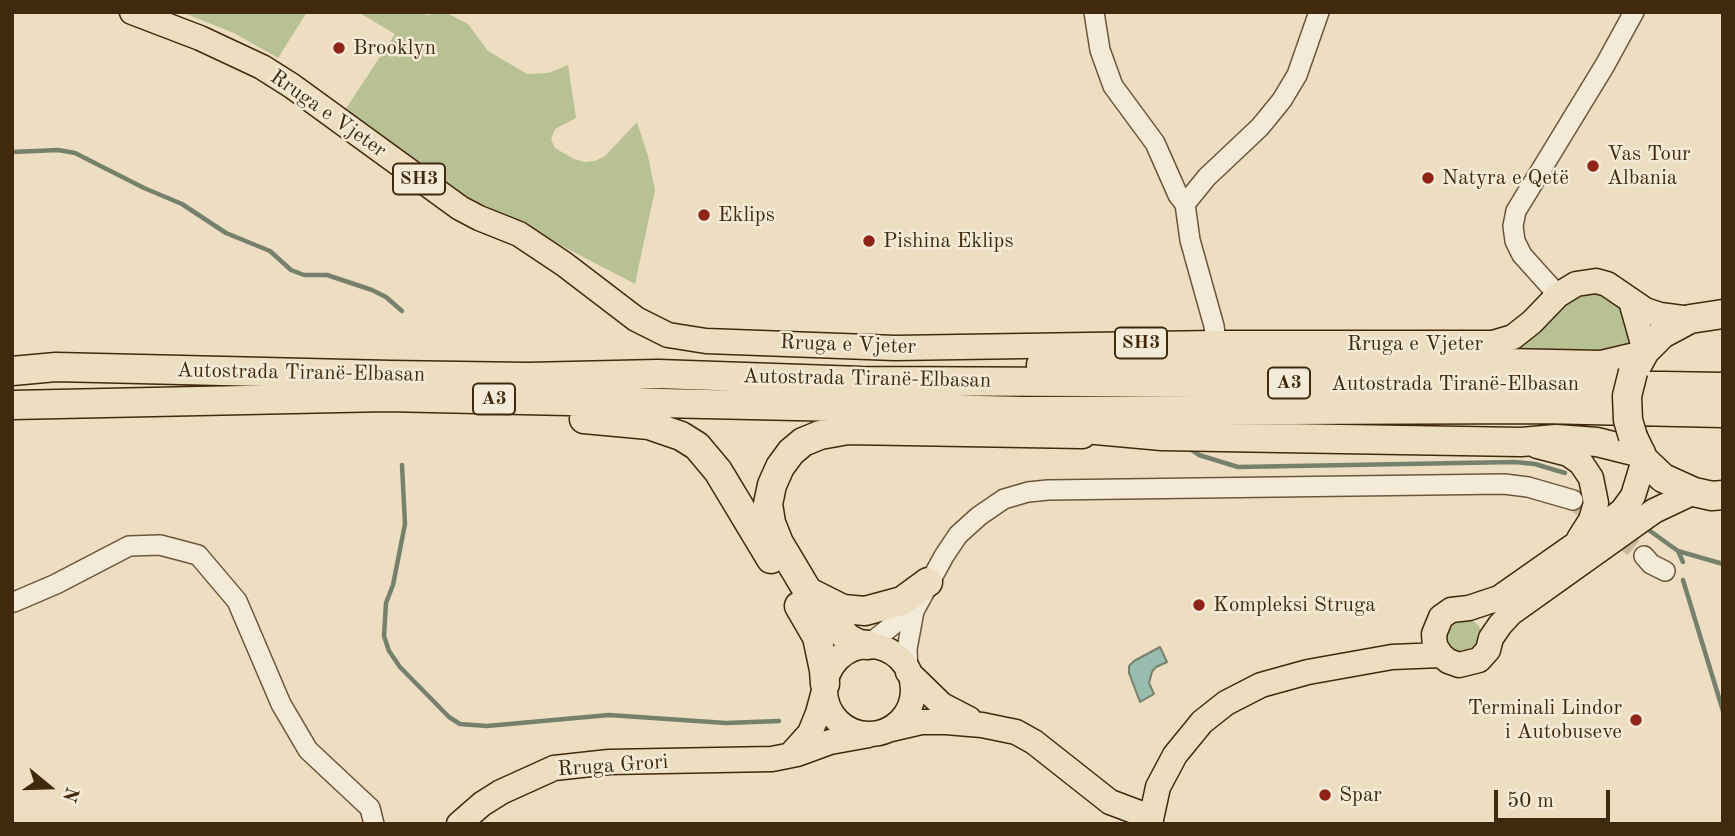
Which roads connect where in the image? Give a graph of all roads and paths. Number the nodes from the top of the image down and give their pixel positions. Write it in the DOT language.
graph roads {
  1 [pos="132,12"];
  2 [pos="1094,12"];
  3 [pos="1319,12"];
  4 [pos="1634,12"];
  5 [pos="1185,204"];
  6 [pos="1558,295"];
  7 [pos="1631,301"];
  8 [pos="1723,314"];
  9 [pos="1690,319"];
  10 [pos="1216,342"];
  11 [pos="1640,359"];
  12 [pos="12,370"];
  13 [pos="861,381"];
  14 [pos="1723,387"];
  15 [pos="430,398"];
  16 [pos="12,405"];
  17 [pos="889,410"];
  18 [pos="1723,413"];
  19 [pos="1162,436"];
  20 [pos="1521,442"];
  21 [pos="1639,450"];
  22 [pos="1713,496"];
  23 [pos="1573,500"];
  24 [pos="1577,542"];
  25 [pos="1644,556"];
  26 [pos="1665,571"];
  27 [pos="928,582"];
  28 [pos="804,586"];
  29 [pos="14,602"];
  30 [pos="1469,608"];
  31 [pos="1435,628"];
  32 [pos="1491,638"];
  33 [pos="867,645"];
  34 [pos="1441,655"];
  35 [pos="1392,657"];
  36 [pos="908,672"];
  37 [pos="825,685"];
  38 [pos="982,725"];
  39 [pos="880,732"];
  40 [pos="782,758"];
  41 [pos="1150,821"];
  42 [pos="374,824"];
  43 [pos="459,824"];
  1 -- 10 [label="main road, Rruga e Vjeter / SH3"];
  2 -- 5 [label="street"];
  3 -- 5 [label="street"];
  4 -- 6 [label="street"];
  5 -- 10 [label="street"];
  6 -- 7 [label="main road, Rruga e Vjeter / SH3"];
  6 -- 10 [label="main road, Rruga e Vjeter / SH3"];
  7 -- 9 [label="main road, Rruga e Vjeter / SH3"];
  7 -- 11 [label="main road"];
  8 -- 9 [label="highway"];
  9 -- 11 [label="highway"];
  11 -- 13 [label="highway"];
  11 -- 21 [label="highway, bridge"];
  12 -- 13 [label="highway, Autostrada Tiranë-Elbasan / A3"];
  13 -- 14 [label="highway, Autostrada Tiranë-Elbasan / A3"];
  15 -- 16 [label="highway, Autostrada Tiranë-Elbasan / A3"];
  15 -- 17 [label="highway, Autostrada Tiranë-Elbasan / A3"];
  15 -- 37 [label="highway"];
  17 -- 18 [label="highway, Autostrada Tiranë-Elbasan / A3"];
  17 -- 19 [label="highway"];
  19 -- 20 [label="highway"];
  19 -- 28 [label="highway"];
  20 -- 21 [label="highway"];
  20 -- 24 [label="main road"];
  21 -- 22 [label="highway"];
  21 -- 24 [label="main road"];
  22 -- 32 [label="main road"];
  23 -- 27 [label="street"];
  24 -- 30 [label="main road"];
  25 -- 26 [label="street"];
  27 -- 28 [label="highway"];
  27 -- 33 [label="street"];
  27 -- 36 [label="street"];
  28 -- 33 [label="highway"];
  29 -- 42 [label="street"];
  30 -- 31 [label="main road"];
  30 -- 32 [label="main road"];
  31 -- 34 [label="main road"];
  31 -- 35 [label="main road"];
  32 -- 34 [label="main road"];
  33 -- 36 [label="main road"];
  33 -- 37 [label="main road"];
  34 -- 35 [label="main road"];
  35 -- 41 [label="main road"];
  36 -- 38 [label="main road"];
  36 -- 39 [label="main road"];
  37 -- 39 [label="main road"];
  37 -- 40 [label="main road"];
  38 -- 39 [label="main road, Rruga Grori"];
  38 -- 41 [label="main road"];
  39 -- 40 [label="main road, Rruga Grori"];
  40 -- 43 [label="main road, Rruga Grori"];
}
